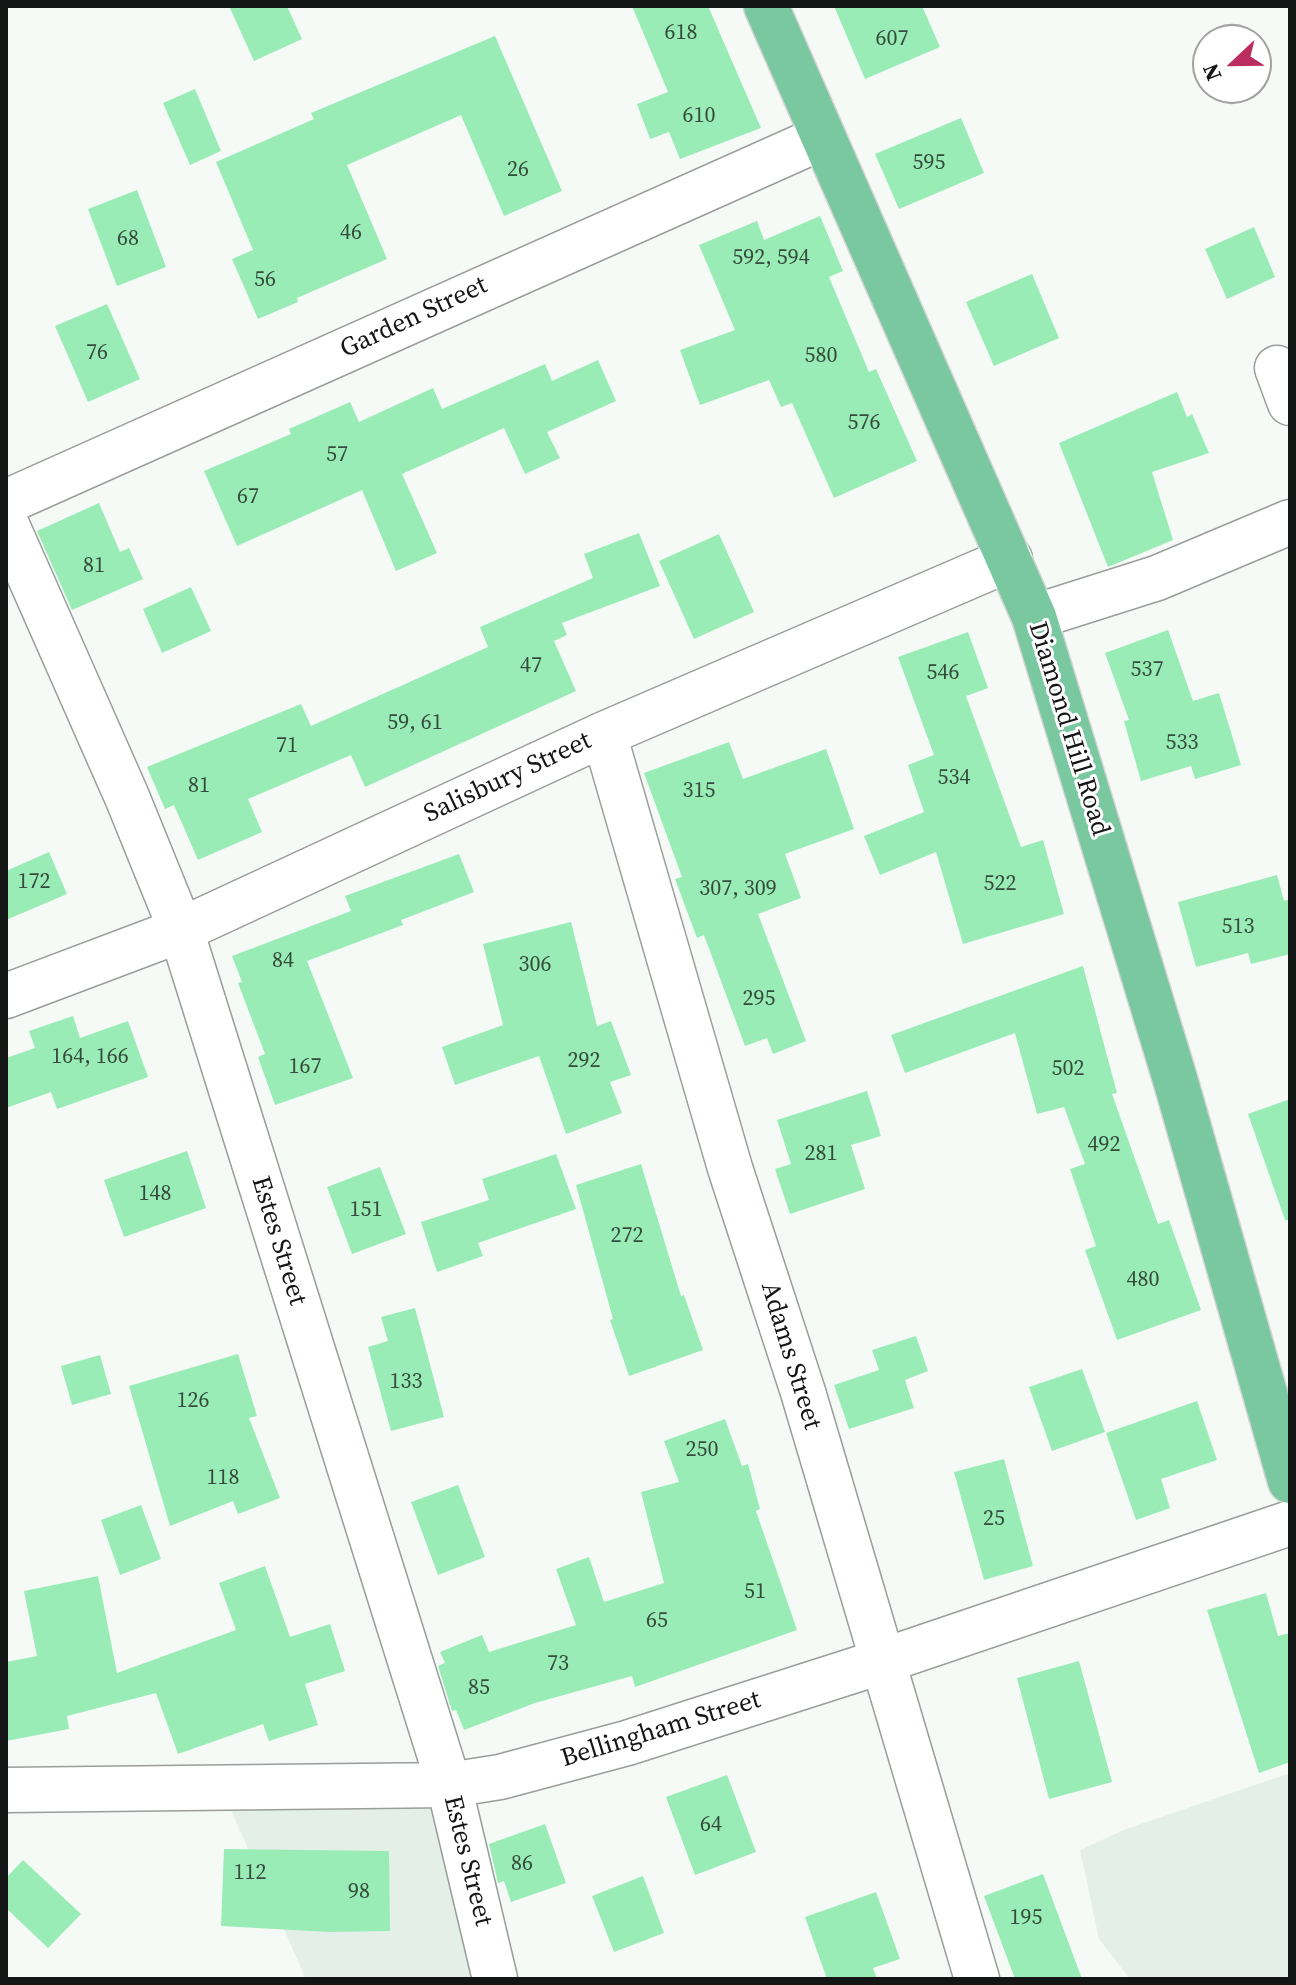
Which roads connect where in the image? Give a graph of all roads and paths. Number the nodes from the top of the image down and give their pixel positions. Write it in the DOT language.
graph roads {
  1 [pos="766,6"];
  2 [pos="823,137"];
  3 [pos="6,502"];
  4 [pos="1290,522"];
  5 [pos="6,523"];
  6 [pos="1010,559"];
  7 [pos="1034,617"];
  8 [pos="604,734"];
  9 [pos="181,930"];
  10 [pos="6,996"];
  11 [pos="1290,1481"];
  12 [pos="1290,1523"];
  13 [pos="880,1662"];
  14 [pos="449,1785"];
  15 [pos="6,1790"];
  16 [pos="495,1979"];
  17 [pos="977,1979"];
  1 -- 2 [label="main road, Diamond Hill Road"];
  2 -- 3 [label="street, Garden Street"];
  2 -- 6 [label="main road, Diamond Hill Road"];
  4 -- 7 [label="street"];
  5 -- 9 [label="street, Estes Street"];
  6 -- 7 [label="main road, Diamond Hill Road"];
  6 -- 8 [label="street, Salisbury Street"];
  7 -- 11 [label="main road, Diamond Hill Road"];
  8 -- 9 [label="street, Salisbury Street"];
  8 -- 13 [label="street, Adams Street"];
  9 -- 10 [label="street, Salisbury Street"];
  9 -- 14 [label="street, Estes Street"];
  12 -- 13 [label="street, Bellingham Street"];
  13 -- 14 [label="street, Bellingham Street"];
  13 -- 17 [label="street, Adams Street"];
  14 -- 15 [label="street, Bellingham Street"];
  14 -- 16 [label="street, Estes Street"];
}
